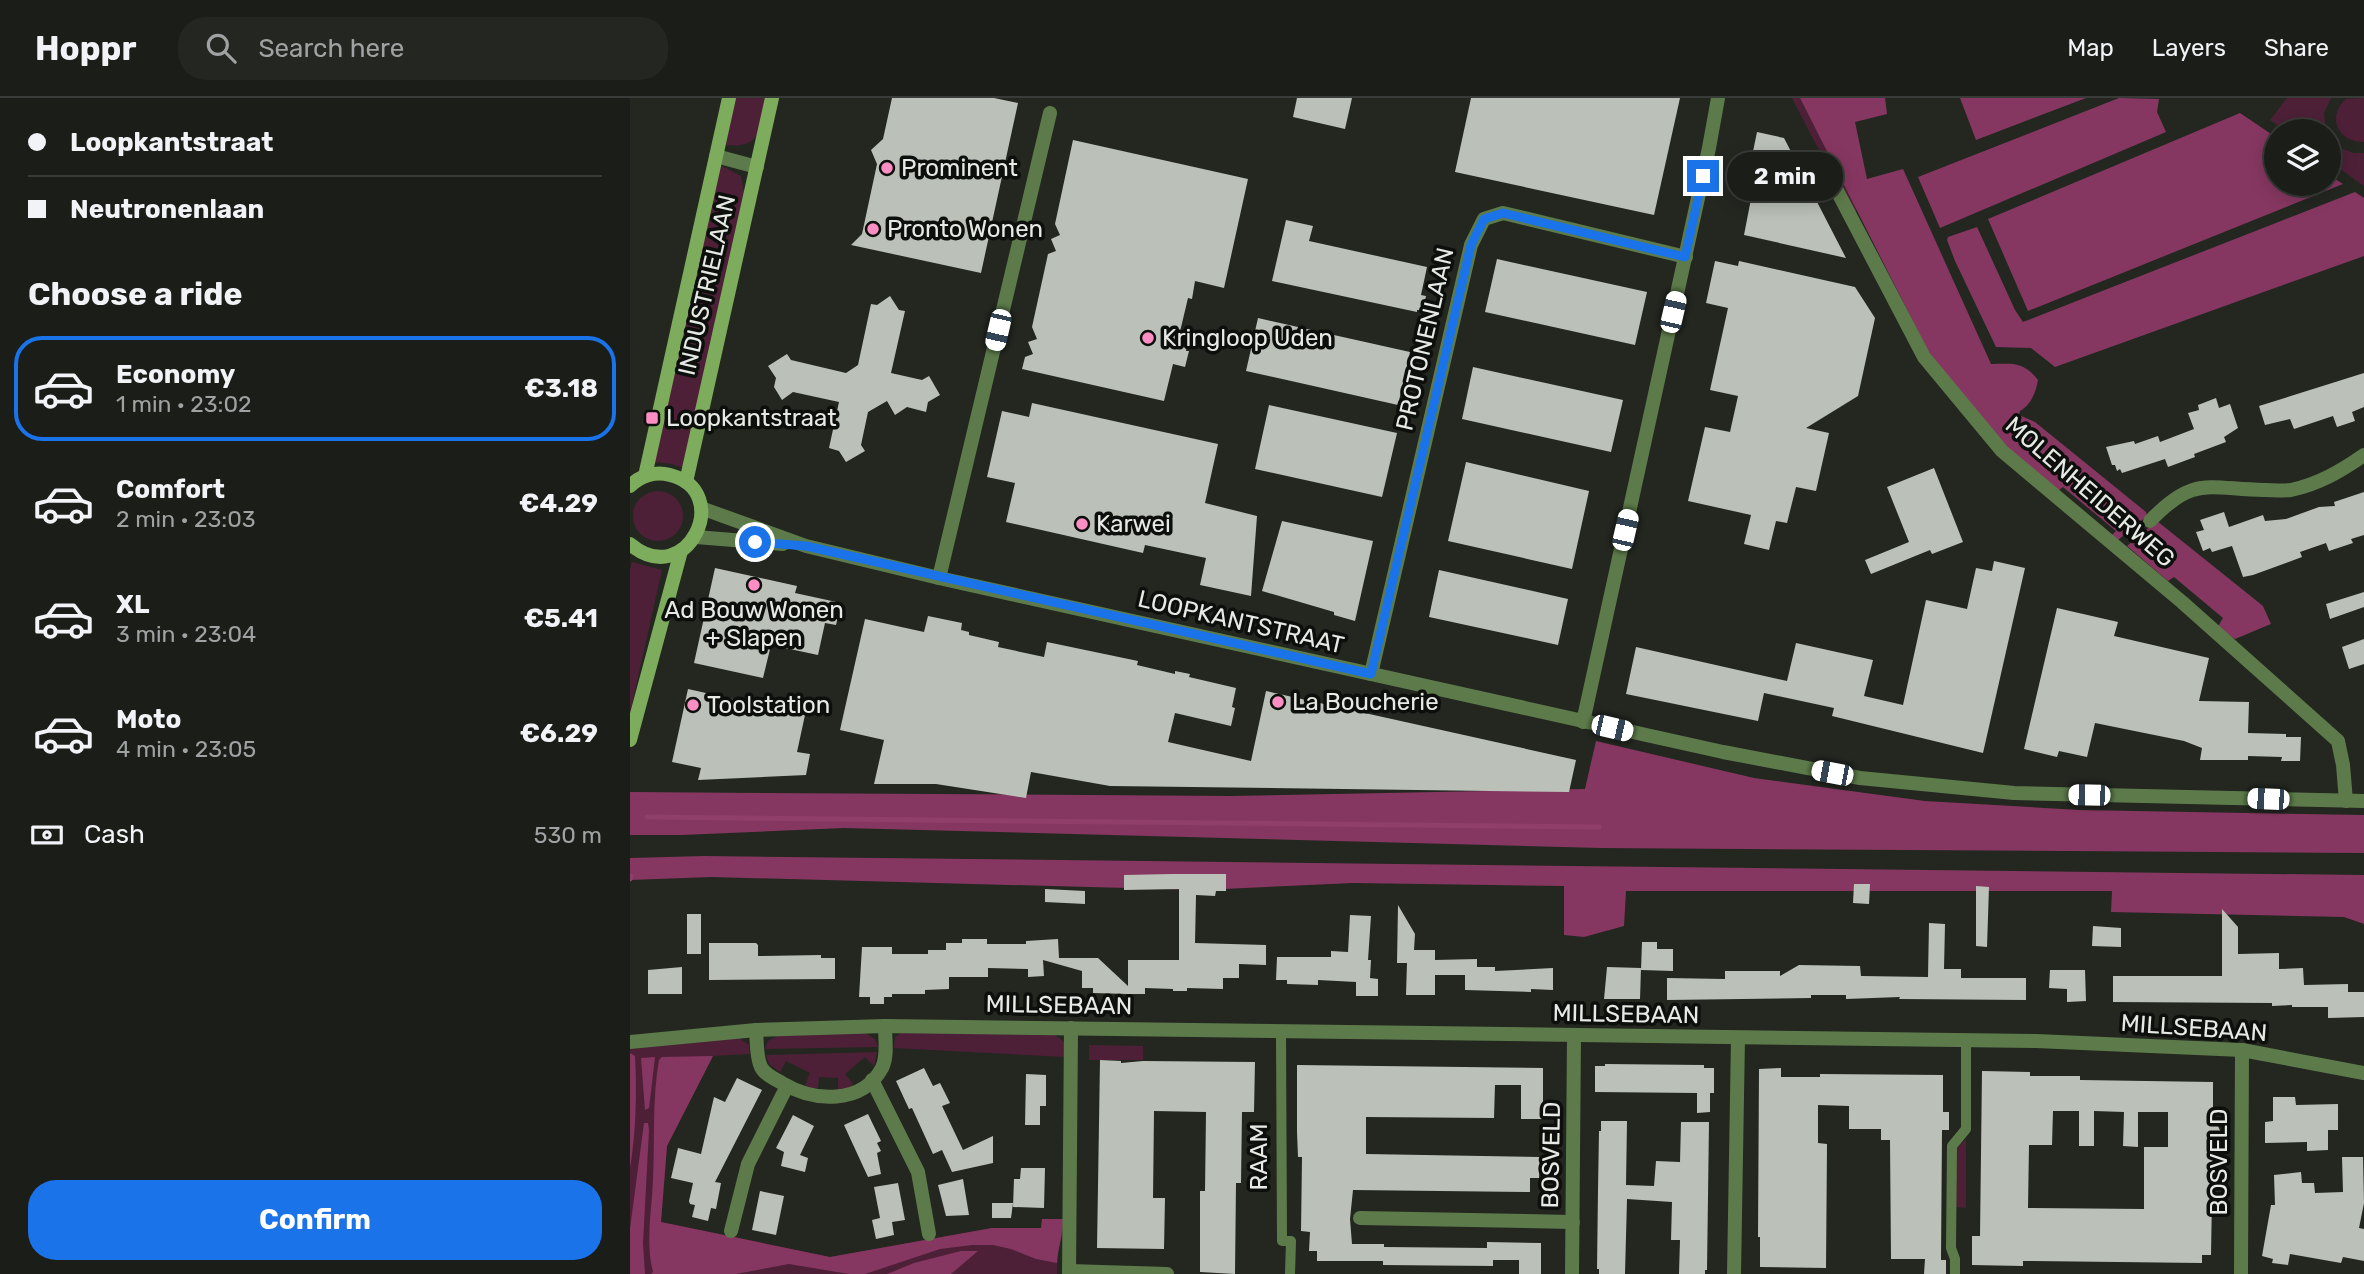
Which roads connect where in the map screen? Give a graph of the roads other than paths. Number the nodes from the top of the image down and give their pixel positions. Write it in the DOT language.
graph roads {
  1 [pos="730,98"];
  2 [pos="772,98"];
  3 [pos="1718,98"];
  4 [pos="1050,113"];
  5 [pos="716,156"];
  6 [pos="757,167"];
  7 [pos="1833,183"];
  8 [pos="1685,257"];
  9 [pos="2364,455"];
  10 [pos="645,476"];
  11 [pos="686,482"];
  12 [pos="630,486"];
  13 [pos="701,509"];
  14 [pos="2150,521"];
  15 [pos="696,537"];
  16 [pos="630,546"];
  17 [pos="806,546"];
  18 [pos="681,551"];
  19 [pos="939,578"];
  20 [pos="1371,674"];
  21 [pos="1583,722"];
  22 [pos="630,740"];
  23 [pos="2346,801"];
  24 [pos="2364,801"];
  25 [pos="885,1026"];
  26 [pos="1071,1028"];
  27 [pos="756,1030"];
  28 [pos="1281,1031"];
  29 [pos="1574,1036"];
  30 [pos="1738,1038"];
  31 [pos="1966,1040"];
  32 [pos="630,1042"];
  33 [pos="2242,1050"];
  34 [pos="2364,1073"];
  35 [pos="872,1080"];
  36 [pos="787,1086"];
  37 [pos="1360,1218"];
  38 [pos="1573,1222"];
  39 [pos="731,1231"];
  40 [pos="929,1234"];
  41 [pos="1069,1273"];
  42 [pos="1167,1273"];
  43 [pos="1290,1274"];
  44 [pos="1572,1274"];
  45 [pos="1734,1274"];
  46 [pos="1955,1274"];
  47 [pos="2241,1274"];
  1 -- 5 [label="main road, INDUSTRIELAAN"];
  2 -- 6 [label="main road, INDUSTRIELAAN"];
  3 -- 8 [label="street"];
  4 -- 19 [label="street"];
  5 -- 6 [label="street"];
  5 -- 10 [label="main road, INDUSTRIELAAN"];
  6 -- 11 [label="main road, INDUSTRIELAAN"];
  7 -- 23 [label="street, MOLENHEIDERWEG"];
  8 -- 20 [label="street, PROTONENLAAN"];
  8 -- 21 [label="street"];
  9 -- 14 [label="street"];
  10 -- 11 [label="main road"];
  10 -- 12 [label="main road"];
  11 -- 13 [label="main road"];
  13 -- 15 [label="main road"];
  13 -- 17 [label="street, LOOPKANTSTRAAT"];
  15 -- 17 [label="street, LOOPKANTSTRAAT"];
  15 -- 18 [label="main road"];
  16 -- 18 [label="main road"];
  17 -- 19 [label="street, LOOPKANTSTRAAT"];
  18 -- 22 [label="main road"];
  19 -- 20 [label="street, LOOPKANTSTRAAT"];
  20 -- 21 [label="street, LOOPKANTSTRAAT"];
  21 -- 23 [label="street, LOOPKANTSTRAAT"];
  23 -- 24 [label="street, LOOPKANTSTRAAT"];
  25 -- 26 [label="street, MILLSEBAAN"];
  25 -- 27 [label="street, MILLSEBAAN"];
  25 -- 35 [label="street"];
  26 -- 28 [label="street, MILLSEBAAN"];
  26 -- 41 [label="street"];
  27 -- 32 [label="street, MILLSEBAAN"];
  27 -- 36 [label="street"];
  28 -- 29 [label="street, MILLSEBAAN"];
  28 -- 43 [label="street, RAAM"];
  29 -- 30 [label="street, MILLSEBAAN"];
  29 -- 38 [label="street, BOSVELD"];
  30 -- 31 [label="street, MILLSEBAAN"];
  30 -- 45 [label="street"];
  31 -- 33 [label="street, MILLSEBAAN"];
  31 -- 46 [label="street"];
  33 -- 34 [label="street, MILLSEBAAN"];
  33 -- 47 [label="street, BOSVELD"];
  35 -- 36 [label="street"];
  35 -- 40 [label="street"];
  36 -- 39 [label="street"];
  37 -- 38 [label="street"];
  38 -- 44 [label="street, BOSVELD"];
  41 -- 42 [label="street"];
}
